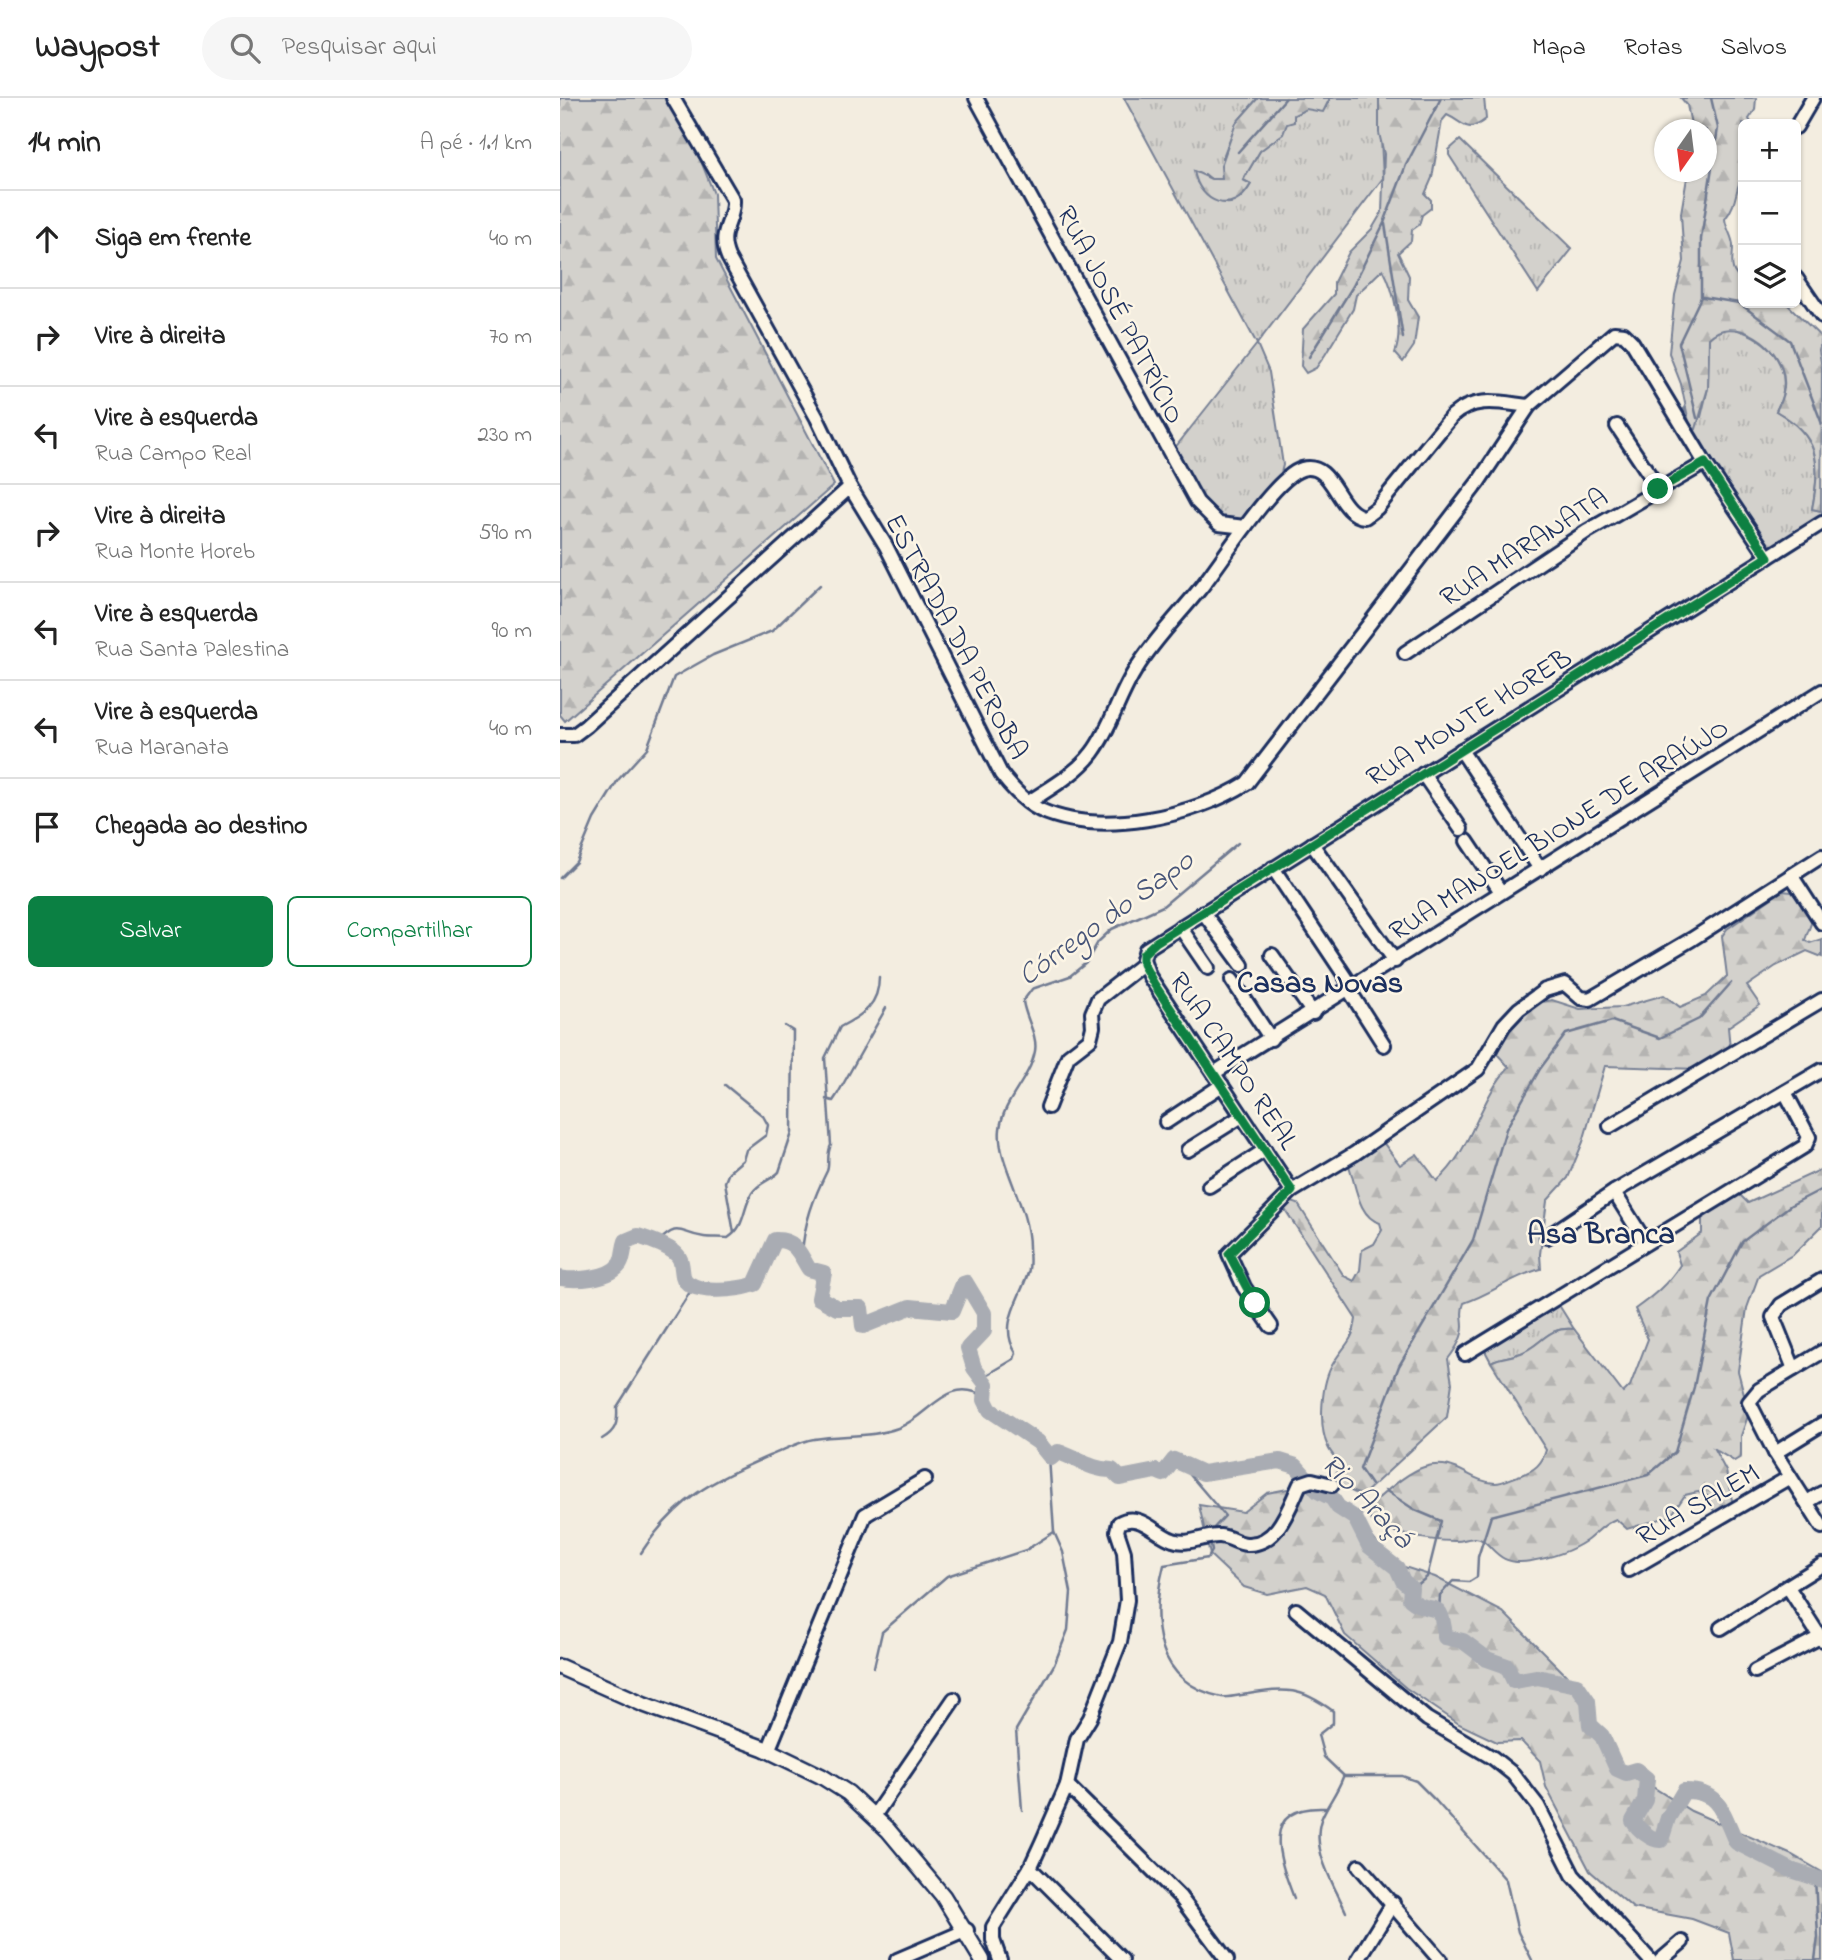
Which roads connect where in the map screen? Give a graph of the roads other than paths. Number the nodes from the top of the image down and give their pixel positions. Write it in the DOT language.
graph roads {
  1 [pos="673,98"];
  2 [pos="976,98"];
  3 [pos="1813,98"];
  4 [pos="1801,119"];
  5 [pos="1801,285"];
  6 [pos="1822,316"];
  7 [pos="1530,406"];
  8 [pos="1617,426"];
  9 [pos="1705,463"];
  10 [pos="850,487"];
  11 [pos="1658,489"];
  12 [pos="1822,523"];
  13 [pos="1245,527"];
  14 [pos="1768,557"];
  15 [pos="1405,653"];
  16 [pos="1822,691"];
  17 [pos="560,735"];
  18 [pos="1461,750"];
  19 [pos="1423,774"];
  20 [pos="1029,802"];
  21 [pos="1312,844"];
  22 [pos="1822,856"];
  23 [pos="1273,868"];
  24 [pos="1540,869"];
  25 [pos="1791,875"];
  26 [pos="1501,892"];
  27 [pos="1203,912"];
  28 [pos="1822,923"];
  29 [pos="1180,927"];
  30 [pos="1272,955"];
  31 [pos="1143,959"];
  32 [pos="1395,961"];
  33 [pos="1242,965"];
  34 [pos="1208,968"];
  35 [pos="1232,980"];
  36 [pos="1351,989"];
  37 [pos="1822,1000"];
  38 [pos="1313,1013"];
  39 [pos="1270,1039"];
  40 [pos="1384,1045"];
  41 [pos="1822,1070"];
  42 [pos="1214,1073"];
  43 [pos="1222,1085"];
  44 [pos="1784,1091"];
  45 [pos="1048,1107"];
  46 [pos="1242,1116"];
  47 [pos="1166,1122"];
  48 [pos="1611,1126"];
  49 [pos="1188,1150"];
  50 [pos="1265,1150"];
  51 [pos="1209,1186"];
  52 [pos="1292,1191"];
  53 [pos="1615,1192"];
  54 [pos="1547,1237"];
  55 [pos="1646,1243"];
  56 [pos="1822,1280"];
  57 [pos="1271,1326"];
  58 [pos="1822,1352"];
  59 [pos="1465,1354"];
  60 [pos="1794,1369"];
  61 [pos="1822,1424"];
  62 [pos="1775,1453"];
  63 [pos="1790,1477"];
  64 [pos="925,1479"];
  65 [pos="1332,1485"];
  66 [pos="1822,1493"];
  67 [pos="1807,1502"];
  68 [pos="1822,1527"];
  69 [pos="1822,1564"];
  70 [pos="1629,1570"];
  71 [pos="1788,1587"];
  72 [pos="1296,1610"];
  73 [pos="1721,1628"];
  74 [pos="1821,1638"];
  75 [pos="560,1667"];
  76 [pos="1755,1671"];
  77 [pos="954,1699"];
  78 [pos="768,1751"];
  79 [pos="1067,1785"];
  80 [pos="874,1816"];
  81 [pos="1359,1866"];
  82 [pos="1030,1868"];
  83 [pos="1393,1903"];
  84 [pos="967,1930"];
  85 [pos="1682,1942"];
  86 [pos="897,1960"];
  87 [pos="982,1960"];
  88 [pos="1000,1960"];
  89 [pos="1122,1960"];
  90 [pos="1227,1960"];
  91 [pos="1358,1960"];
  92 [pos="1440,1960"];
  93 [pos="1650,1960"];
  94 [pos="1661,1960"];
  1 -- 10 [label="street, ESTRADA DA PEROBA"];
  2 -- 13 [label="street, RUA JOSÉ PATRÍCIO"];
  3 -- 4 [label="street"];
  5 -- 6 [label="street"];
  7 -- 9 [label="street, ESTRADA DA PEROBA"];
  7 -- 13 [label="street"];
  7 -- 20 [label="street, ESTRADA DA PEROBA"];
  8 -- 11 [label="street"];
  9 -- 11 [label="street, RUA MARANATA"];
  9 -- 14 [label="street"];
  10 -- 17 [label="street"];
  10 -- 20 [label="street, ESTRADA DA PEROBA"];
  11 -- 15 [label="street, RUA MARANATA"];
  12 -- 14 [label="street, RUA MONTE HOREB"];
  13 -- 20 [label="street"];
  14 -- 18 [label="street, RUA MONTE HOREB"];
  16 -- 24 [label="street, RUA MANOEL BIONE DE ARAÚJO"];
  18 -- 19 [label="street, RUA MONTE HOREB"];
  18 -- 24 [label="street"];
  19 -- 21 [label="street, RUA MONTE HOREB"];
  19 -- 26 [label="street"];
  21 -- 23 [label="street, RUA MONTE HOREB"];
  21 -- 32 [label="street"];
  22 -- 25 [label="street"];
  23 -- 27 [label="street, RUA MONTE HOREB"];
  23 -- 36 [label="street"];
  24 -- 26 [label="street, RUA MANOEL BIONE DE ARAÚJO"];
  25 -- 28 [label="street"];
  25 -- 52 [label="street"];
  26 -- 32 [label="street, RUA MANOEL BIONE DE ARAÚJO"];
  27 -- 29 [label="street, RUA MONTE HOREB"];
  27 -- 33 [label="street"];
  29 -- 31 [label="street, RUA MONTE HOREB"];
  29 -- 34 [label="street"];
  30 -- 38 [label="street"];
  31 -- 42 [label="street, RUA CAMPO REAL"];
  31 -- 45 [label="street, RUA MONTE HOREB"];
  32 -- 36 [label="street, RUA MANOEL BIONE DE ARAÚJO"];
  35 -- 39 [label="street"];
  36 -- 38 [label="street, RUA MANOEL BIONE DE ARAÚJO"];
  36 -- 40 [label="street"];
  37 -- 48 [label="street"];
  38 -- 39 [label="street, RUA MANOEL BIONE DE ARAÚJO"];
  39 -- 42 [label="street, RUA MANOEL BIONE DE ARAÚJO"];
  41 -- 44 [label="street"];
  42 -- 43 [label="street, RUA CAMPO REAL"];
  43 -- 46 [label="street, RUA CAMPO REAL"];
  43 -- 47 [label="street"];
  44 -- 53 [label="street"];
  44 -- 55 [label="street"];
  46 -- 49 [label="street"];
  46 -- 50 [label="street, RUA CAMPO REAL"];
  50 -- 51 [label="street"];
  50 -- 52 [label="street, RUA CAMPO REAL"];
  52 -- 57 [label="street"];
  53 -- 54 [label="street"];
  53 -- 55 [label="street"];
  55 -- 59 [label="street"];
  56 -- 60 [label="street"];
  58 -- 60 [label="street"];
  60 -- 62 [label="street"];
  61 -- 62 [label="street"];
  62 -- 63 [label="street"];
  63 -- 67 [label="street"];
  63 -- 70 [label="street, RUA SALEM"];
  64 -- 78 [label="street"];
  65 -- 79 [label="street"];
  66 -- 67 [label="street"];
  67 -- 68 [label="street"];
  69 -- 71 [label="street"];
  71 -- 73 [label="street"];
  71 -- 74 [label="street"];
  72 -- 93 [label="street"];
  74 -- 76 [label="street"];
  75 -- 78 [label="main road"];
  77 -- 80 [label="street"];
  78 -- 80 [label="main road"];
  79 -- 82 [label="street"];
  79 -- 90 [label="street"];
  80 -- 84 [label="main road"];
  81 -- 83 [label="street"];
  82 -- 88 [label="street"];
  82 -- 89 [label="street"];
  83 -- 91 [label="street"];
  83 -- 92 [label="street"];
  84 -- 86 [label="street"];
  84 -- 87 [label="main road"];
  85 -- 94 [label="street"];
}
